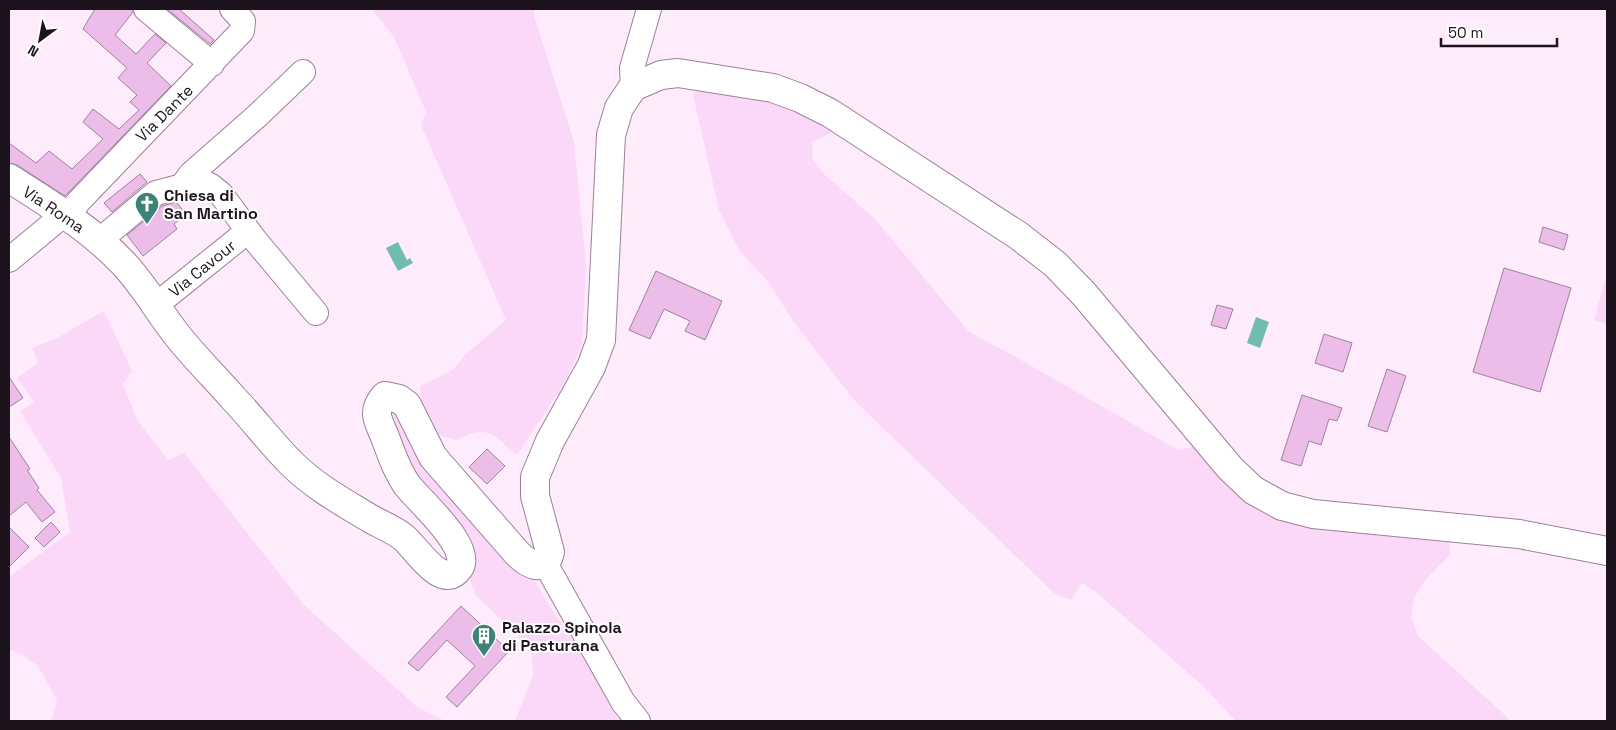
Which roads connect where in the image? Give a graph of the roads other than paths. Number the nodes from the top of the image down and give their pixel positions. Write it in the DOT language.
graph roads {
  1 [pos="146,9"];
  2 [pos="232,9"];
  3 [pos="649,9"];
  4 [pos="212,64"];
  5 [pos="303,72"];
  6 [pos="633,87"];
  7 [pos="9,178"];
  8 [pos="182,186"];
  9 [pos="66,214"];
  10 [pos="248,231"];
  11 [pos="100,240"];
  12 [pos="9,260"];
  13 [pos="156,305"];
  14 [pos="316,313"];
  15 [pos="1607,552"];
  16 [pos="545,563"];
  17 [pos="638,721"];
  1 -- 4 [label="street"];
  2 -- 4 [label="street, Via Dante"];
  3 -- 6 [label="street"];
  4 -- 9 [label="street, Via Dante"];
  5 -- 8 [label="street"];
  6 -- 15 [label="main road"];
  6 -- 16 [label="main road"];
  7 -- 9 [label="main road, Via Roma"];
  8 -- 10 [label="street"];
  8 -- 11 [label="street"];
  9 -- 11 [label="main road, Via Roma"];
  9 -- 12 [label="street, Via Dante"];
  10 -- 13 [label="street, Via Cavour"];
  10 -- 14 [label="street"];
  11 -- 13 [label="main road, Via Roma"];
  13 -- 16 [label="main road, Via Roma"];
  16 -- 17 [label="street"];
}
